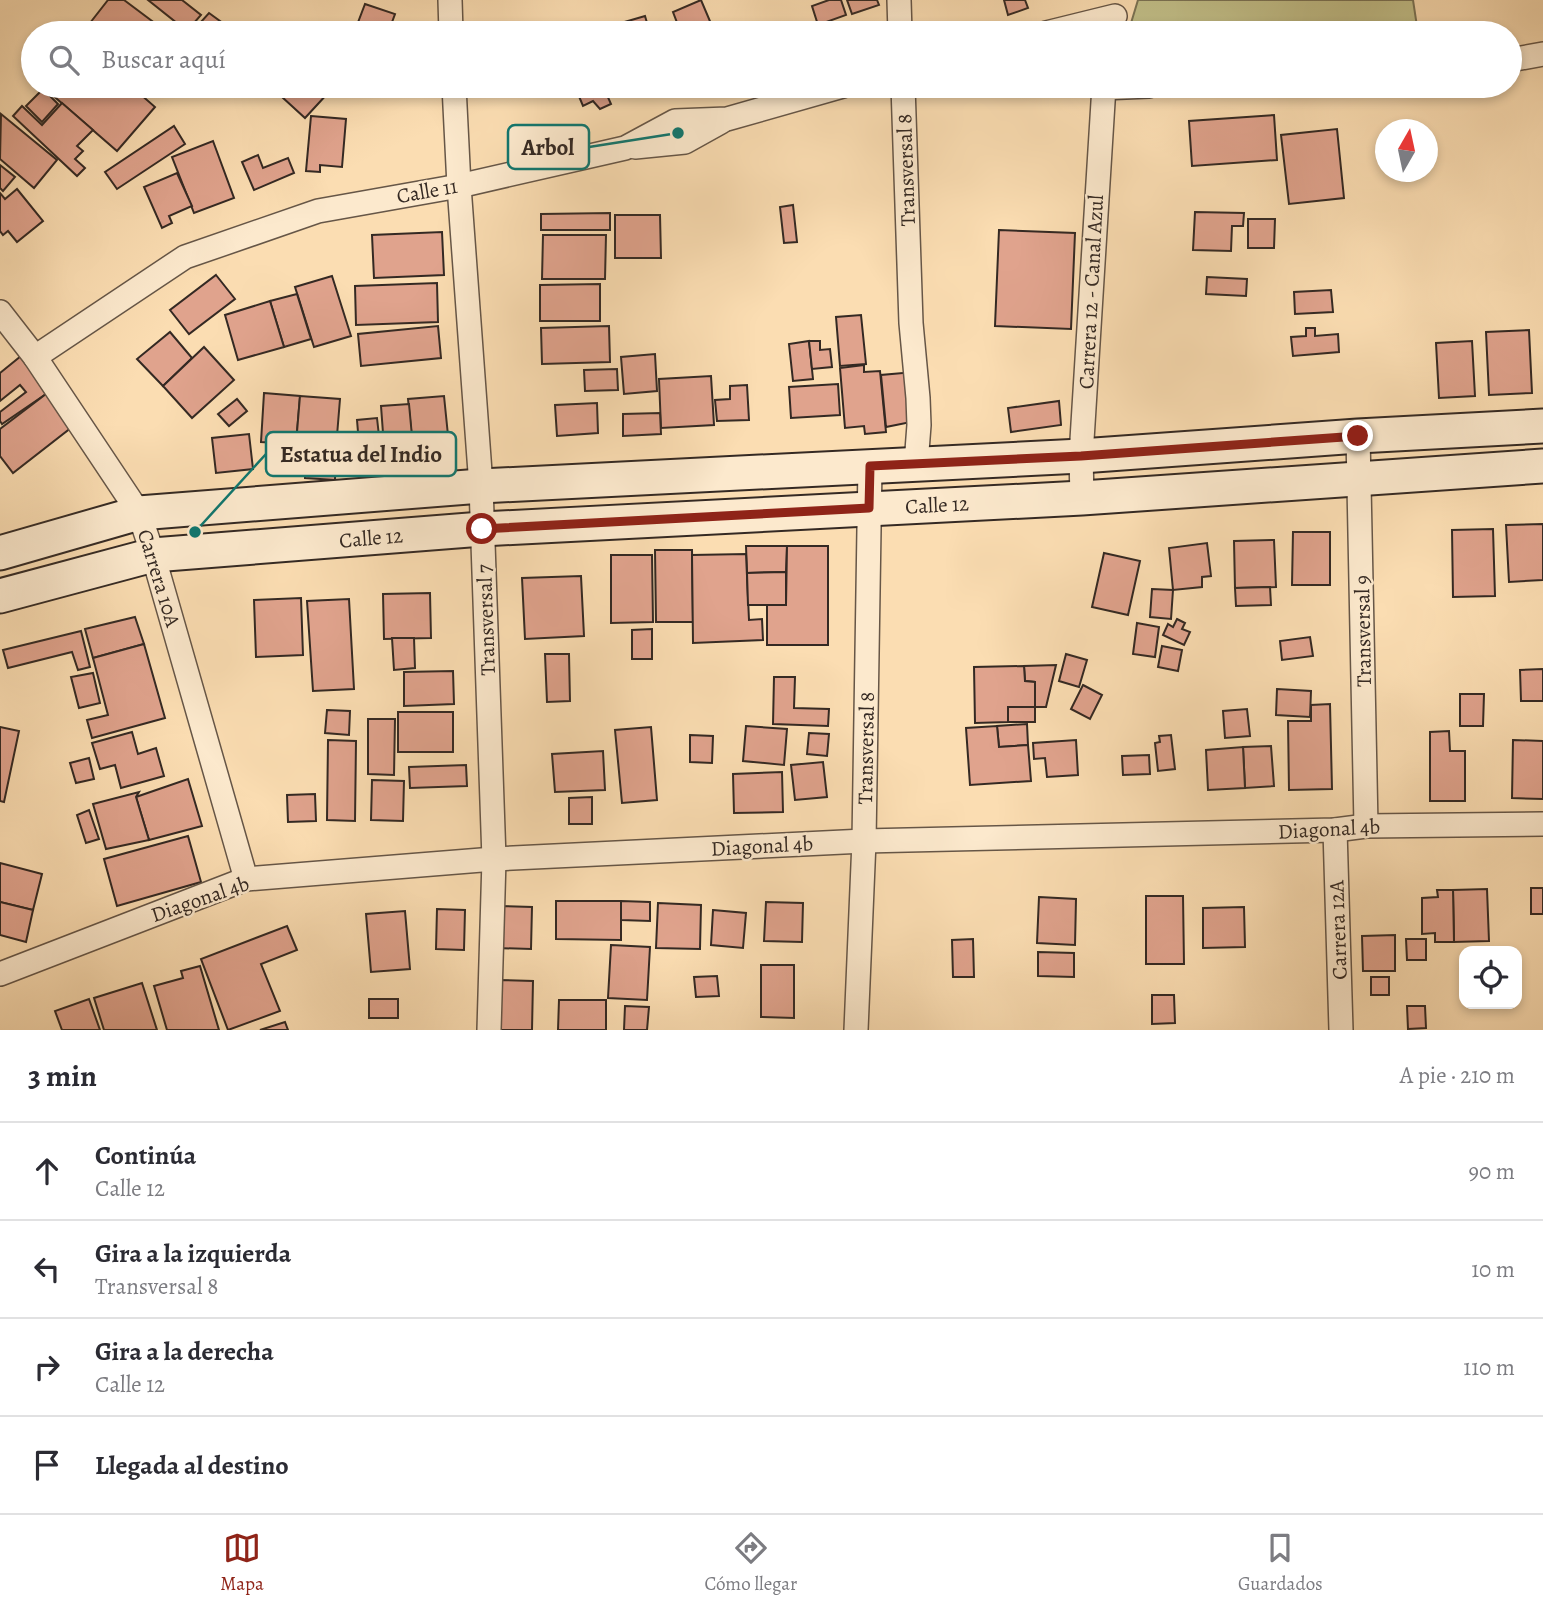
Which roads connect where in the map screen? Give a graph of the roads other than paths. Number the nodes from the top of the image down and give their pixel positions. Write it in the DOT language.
graph roads {
  1 [pos="450,0"];
  2 [pos="899,0"];
  3 [pos="1115,17"];
  4 [pos="451,21"];
  5 [pos="900,21"];
  6 [pos="1098,21"];
  7 [pos="1543,54"];
  8 [pos="1522,58"];
  9 [pos="455,98"];
  10 [pos="801,98"];
  11 [pos="903,98"];
  12 [pos="1102,98"];
  13 [pos="459,186"];
  14 [pos="0,312"];
  15 [pos="34,357"];
  16 [pos="1543,426"];
  17 [pos="1358,436"];
  18 [pos="1081,456"];
  19 [pos="916,464"];
  20 [pos="870,466"];
  21 [pos="1543,466"];
  22 [pos="1360,480"];
  23 [pos="481,486"];
  24 [pos="1082,498"];
  25 [pos="869,508"];
  26 [pos="139,513"];
  27 [pos="482,529"];
  28 [pos="0,553"];
  29 [pos="153,555"];
  30 [pos="0,596"];
  31 [pos="1543,824"];
  32 [pos="1366,826"];
  33 [pos="1335,830"];
  34 [pos="864,841"];
  35 [pos="494,859"];
  36 [pos="246,879"];
  37 [pos="0,974"];
  38 [pos="489,1030"];
  39 [pos="856,1030"];
  40 [pos="1341,1030"];
  1 -- 4 [label="street"];
  2 -- 5 [label="street"];
  3 -- 6 [label="street"];
  7 -- 8 [label="street"];
  9 -- 13 [label="street, Transversal 7"];
  10 -- 13 [label="street, Calle 11"];
  11 -- 19 [label="street, Transversal 8"];
  12 -- 18 [label="street, Carrera 12 - Canal Azul"];
  13 -- 15 [label="street, Calle 11"];
  13 -- 23 [label="street, Transversal 7"];
  14 -- 15 [label="street, Carrera 10A"];
  15 -- 26 [label="street, Carrera 10A"];
  16 -- 17 [label="street, Calle 12"];
  17 -- 18 [label="street, Calle 12"];
  17 -- 22 [label="street, Transversal 9"];
  18 -- 19 [label="street, Calle 12"];
  18 -- 24 [label="street, Carrera 12 - Canal Azul"];
  19 -- 20 [label="street, Calle 12"];
  20 -- 23 [label="street, Calle 12"];
  20 -- 25 [label="street, Transversal 8"];
  21 -- 22 [label="street, Calle 12"];
  22 -- 24 [label="street, Calle 12"];
  22 -- 32 [label="street, Transversal 9"];
  23 -- 26 [label="street, Calle 12"];
  23 -- 27 [label="street, Transversal 7"];
  24 -- 25 [label="street, Calle 12"];
  25 -- 27 [label="street, Calle 12"];
  25 -- 34 [label="street, Transversal 8"];
  26 -- 28 [label="street, Calle 12"];
  26 -- 29 [label="street, Carrera 10A"];
  27 -- 29 [label="street, Calle 12"];
  27 -- 35 [label="street, Transversal 7"];
  29 -- 30 [label="street, Calle 12"];
  29 -- 36 [label="street, Carrera 10A"];
  31 -- 32 [label="street, Diagonal 4b"];
  32 -- 33 [label="street, Diagonal 4b"];
  33 -- 34 [label="street, Diagonal 4b"];
  33 -- 40 [label="street, Carrera 12A"];
  34 -- 35 [label="street, Diagonal 4b"];
  34 -- 39 [label="street, Transversal 8"];
  35 -- 36 [label="street, Diagonal 4b"];
  35 -- 38 [label="street, Transversal 7"];
  36 -- 37 [label="street, Diagonal 4b"];
}
